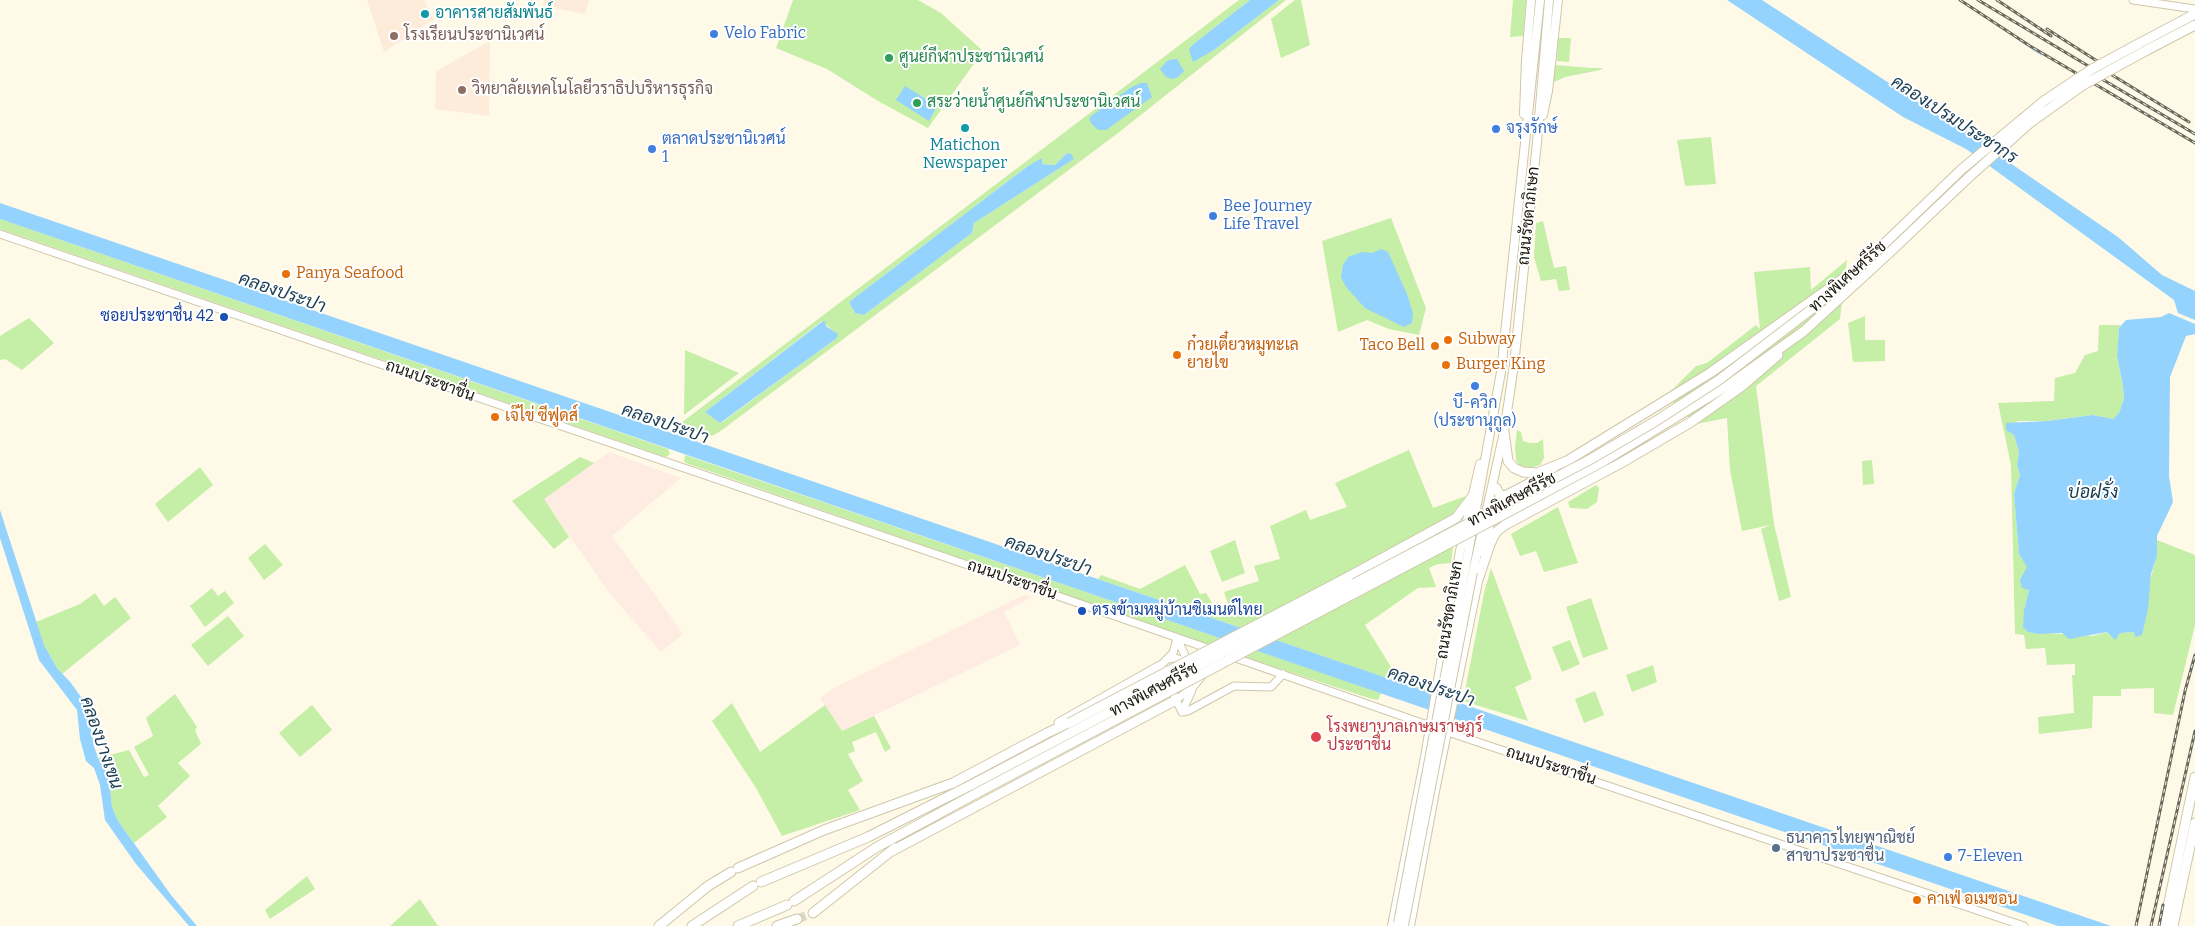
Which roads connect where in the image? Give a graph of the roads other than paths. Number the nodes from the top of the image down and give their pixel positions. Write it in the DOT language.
graph roads {
  1 [pos="1531,0"];
  2 [pos="1549,0"];
  3 [pos="1558,0"];
  4 [pos="2134,0"];
  5 [pos="1543,6"];
  6 [pos="2195,9"];
  7 [pos="2195,14"];
  8 [pos="2195,24"];
  9 [pos="1537,136"];
  10 [pos="1524,158"];
  11 [pos="0,234"];
  12 [pos="1862,266"];
  13 [pos="1804,331"];
  14 [pos="1504,432"];
  15 [pos="1489,444"];
  16 [pos="1497,461"];
  17 [pos="1567,461"];
  18 [pos="1496,488"];
  19 [pos="1472,497"];
  20 [pos="1472,573"];
  21 [pos="1177,638"];
  22 [pos="1224,654"];
  23 [pos="1168,659"];
  24 [pos="1188,662"];
  25 [pos="1442,662"];
  26 [pos="1462,664"];
  27 [pos="1160,666"];
  28 [pos="1283,674"];
  29 [pos="1194,685"];
  30 [pos="1176,700"];
  31 [pos="1201,704"];
  32 [pos="1182,712"];
  33 [pos="1431,726"];
  34 [pos="1047,732"];
  35 [pos="1448,732"];
  36 [pos="2195,777"];
  37 [pos="975,789"];
  38 [pos="1416,804"];
  39 [pos="1431,809"];
  40 [pos="2195,823"];
  41 [pos="918,825"];
  42 [pos="892,851"];
  43 [pos="813,913"];
  44 [pos="798,919"];
  45 [pos="1401,925"];
  46 [pos="659,926"];
  47 [pos="692,926"];
  48 [pos="738,926"];
  49 [pos="777,926"];
  50 [pos="2024,926"];
  51 [pos="2164,926"];
  52 [pos="2173,926"];
  1 -- 10 [label="main road"];
  2 -- 5 [label="main road, ถนนรัชดาภิเษก"];
  3 -- 9 [label="main road"];
  4 -- 6 [label="main road"];
  5 -- 9 [label="main road, ถนนรัชดาภิเษก"];
  5 -- 10 [label="main road, ถนนรัชดาภิเษก"];
  7 -- 12 [label="highway, ทางพิเศษศรีรัช, bridge"];
  8 -- 13 [label="highway, ทางพิเศษศรีรัช, bridge"];
  9 -- 14 [label="main road, ถนนรัชดาภิเษก"];
  10 -- 15 [label="main road, ถนนรัชดาภิเษก"];
  11 -- 21 [label="main road, ถนนประชาชื่น"];
  12 -- 17 [label="highway, bridge"];
  12 -- 37 [label="highway, ทางพิเศษศรีรัช, bridge"];
  13 -- 20 [label="highway"];
  13 -- 37 [label="highway, ทางพิเศษศรีรัช, bridge"];
  14 -- 16 [label="main road, ถนนรัชดาภิเษก"];
  14 -- 17 [label="highway"];
  15 -- 19 [label="main road, ถนนรัชดาภิเษก"];
  15 -- 20 [label="main road, ถนนรัชดาภิเษก"];
  16 -- 18 [label="main road, ถนนรัชดาภิเษก"];
  16 -- 20 [label="main road, ถนนรัชดาภิเษก"];
  17 -- 18 [label="highway"];
  18 -- 20 [label="main road, ถนนรัชดาภิเษก"];
  19 -- 25 [label="main road, ถนนรัชดาภิเษก"];
  19 -- 34 [label="highway, bridge"];
  20 -- 26 [label="main road, ถนนรัชดาภิเษก"];
  20 -- 45 [label="main road, ถนนรัชดาภิเษก, bridge"];
  21 -- 22 [label="main road, ถนนประชาชื่น"];
  21 -- 23 [label="main road"];
  21 -- 24 [label="main road"];
  22 -- 28 [label="main road, ถนนประชาชื่น"];
  22 -- 29 [label="main road"];
  23 -- 24 [label="main road"];
  23 -- 27 [label="main road"];
  24 -- 29 [label="main road"];
  25 -- 26 [label="main road"];
  25 -- 33 [label="main road, ถนนรัชดาภิเษก"];
  26 -- 35 [label="main road, ถนนรัชดาภิเษก"];
  27 -- 30 [label="main road"];
  27 -- 34 [label="highway"];
  28 -- 31 [label="main road"];
  28 -- 33 [label="main road, ถนนประชาชื่น"];
  29 -- 30 [label="main road"];
  29 -- 31 [label="main road"];
  29 -- 32 [label="main road"];
  30 -- 32 [label="main road"];
  30 -- 42 [label="highway"];
  31 -- 32 [label="main road"];
  33 -- 35 [label="main road, ถนนประชาชื่น"];
  33 -- 38 [label="main road, ถนนรัชดาภิเษก"];
  34 -- 46 [label="highway"];
  35 -- 39 [label="main road, ถนนรัชดาภิเษก"];
  35 -- 50 [label="main road, ถนนประชาชื่น"];
  36 -- 51 [label="highway"];
  37 -- 41 [label="highway, ทางพิเศษศรีรัช"];
  37 -- 47 [label="highway, ทางพิเศษศรีรัช"];
  38 -- 39 [label="main road"];
  38 -- 45 [label="main road, ถนนรัชดาภิเษก"];
  39 -- 45 [label="main road, ถนนรัชดาภิเษก"];
  40 -- 52 [label="highway"];
  41 -- 42 [label="highway"];
  41 -- 48 [label="highway, ทางพิเศษศรีรัช"];
  42 -- 43 [label="highway"];
  44 -- 49 [label="highway"];
}
